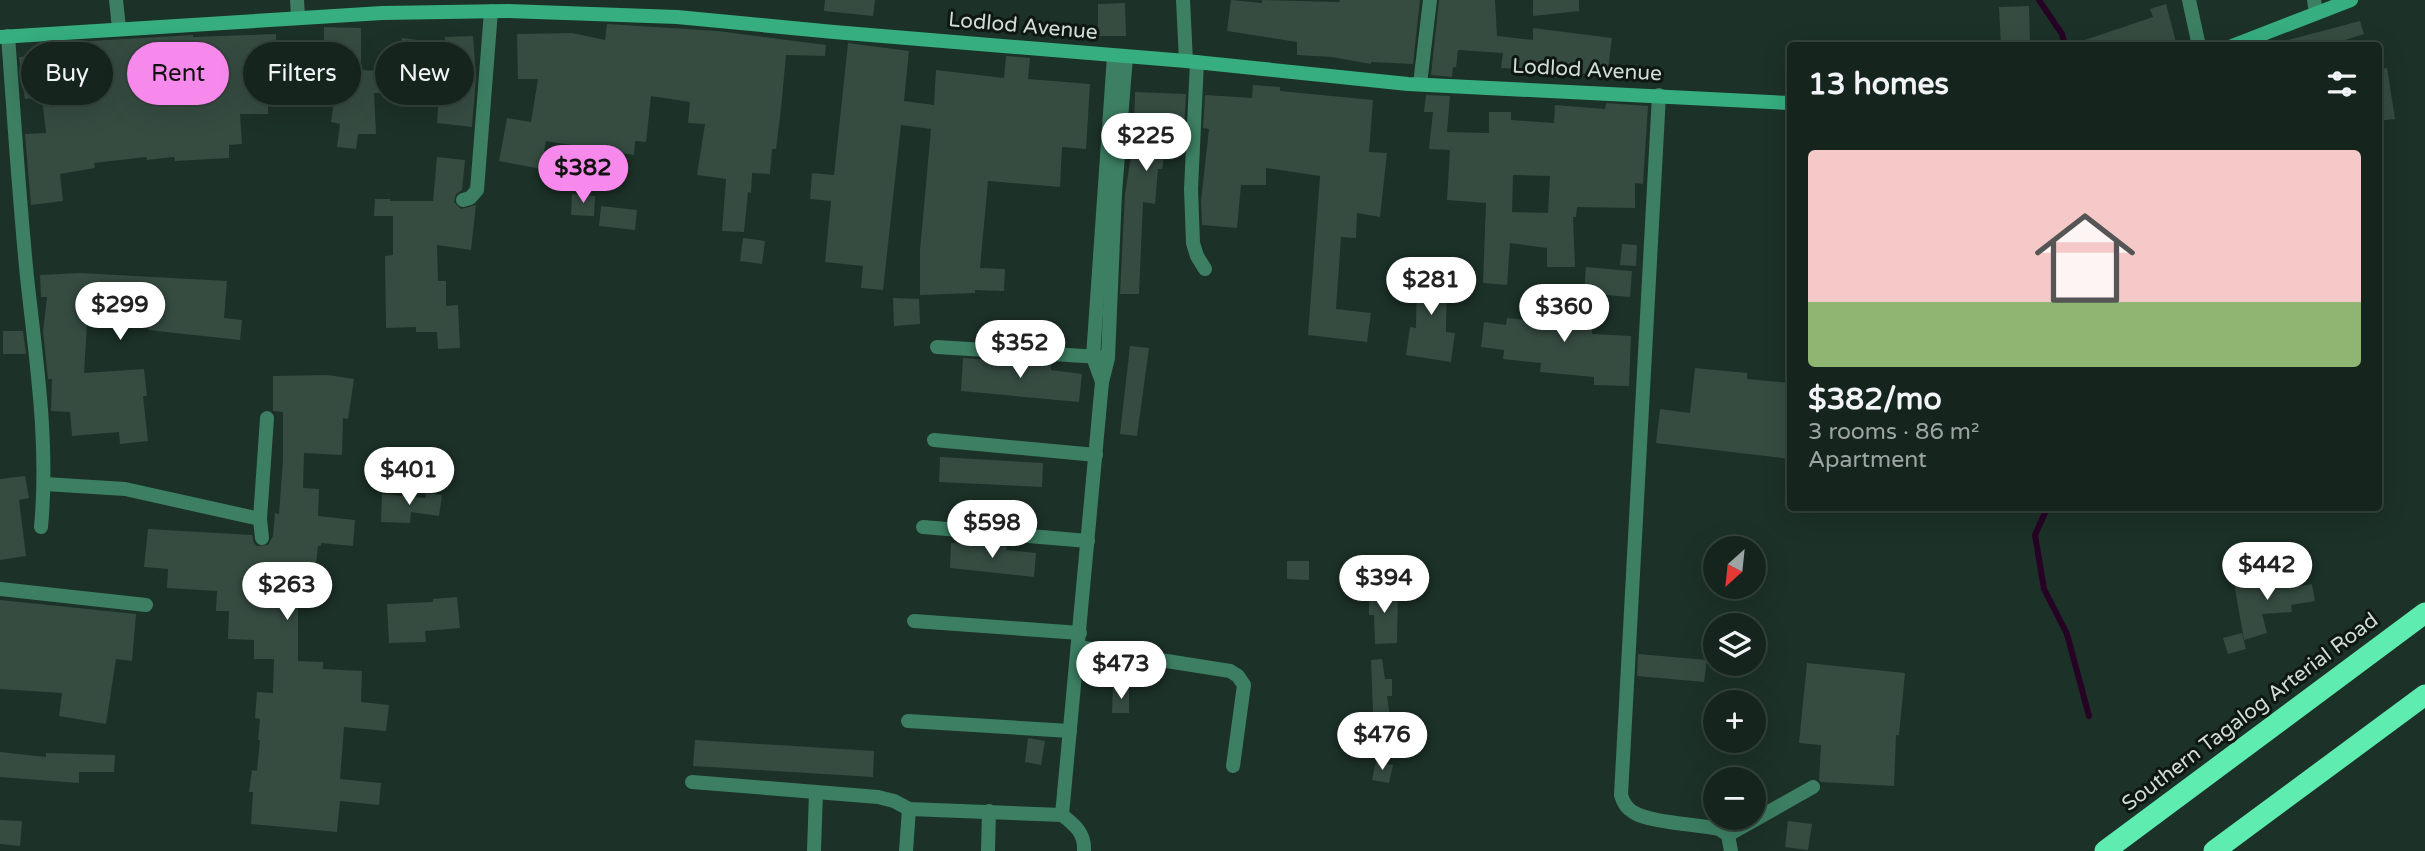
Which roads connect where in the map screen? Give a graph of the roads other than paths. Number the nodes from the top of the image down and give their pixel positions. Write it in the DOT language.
graph roads {
  1 [pos="116,0"];
  2 [pos="298,0"];
  3 [pos="1183,0"];
  4 [pos="1430,0"];
  5 [pos="2189,0"];
  6 [pos="2351,0"];
  7 [pos="508,6"];
  8 [pos="2315,7"];
  9 [pos="491,11"];
  10 [pos="298,16"];
  11 [pos="119,29"];
  12 [pos="4,36"];
  13 [pos="2198,42"];
  14 [pos="2241,42"];
  15 [pos="1120,56"];
  16 [pos="1191,62"];
  17 [pos="1420,83"];
  18 [pos="1659,95"];
  19 [pos="1787,103"];
  20 [pos="463,200"];
  21 [pos="1205,268"];
  22 [pos="937,347"];
  23 [pos="1101,358"];
  24 [pos="267,418"];
  25 [pos="934,440"];
  26 [pos="1096,455"];
  27 [pos="45,484"];
  28 [pos="260,519"];
  29 [pos="41,527"];
  30 [pos="923,527"];
  31 [pos="262,538"];
  32 [pos="1088,541"];
  33 [pos="0,589"];
  34 [pos="146,605"];
  35 [pos="2425,613"];
  36 [pos="914,621"];
  37 [pos="1079,640"];
  38 [pos="2425,695"];
  39 [pos="908,721"];
  40 [pos="1070,732"];
  41 [pos="1233,766"];
  42 [pos="692,782"];
  43 [pos="1813,787"];
  44 [pos="816,792"];
  45 [pos="909,809"];
  46 [pos="989,811"];
  47 [pos="1062,815"];
  48 [pos="1728,835"];
  49 [pos="814,851"];
  50 [pos="906,851"];
  51 [pos="988,851"];
  52 [pos="1084,851"];
  53 [pos="1731,851"];
  54 [pos="2105,851"];
  55 [pos="2214,851"];
  1 -- 11 [label="street"];
  2 -- 10 [label="street"];
  3 -- 16 [label="street"];
  4 -- 17 [label="street"];
  5 -- 13 [label="street"];
  6 -- 8 [label="main road"];
  7 -- 9 [label="main road, Lodlod Avenue"];
  7 -- 15 [label="main road, Lodlod Avenue"];
  8 -- 14 [label="main road"];
  9 -- 10 [label="main road, Lodlod Avenue"];
  9 -- 20 [label="street"];
  10 -- 11 [label="main road, Lodlod Avenue"];
  11 -- 12 [label="main road, Lodlod Avenue"];
  12 -- 27 [label="street"];
  15 -- 16 [label="main road, Lodlod Avenue"];
  15 -- 23 [label="street"];
  16 -- 17 [label="main road, Lodlod Avenue"];
  16 -- 21 [label="street"];
  17 -- 18 [label="main road, Lodlod Avenue"];
  18 -- 19 [label="main road, Lodlod Avenue"];
  18 -- 48 [label="street"];
  22 -- 23 [label="street"];
  23 -- 26 [label="street"];
  24 -- 28 [label="street"];
  25 -- 26 [label="street"];
  26 -- 32 [label="street"];
  27 -- 28 [label="street"];
  27 -- 29 [label="street"];
  28 -- 31 [label="street"];
  30 -- 32 [label="street"];
  32 -- 37 [label="street"];
  33 -- 34 [label="street"];
  35 -- 54 [label="highway, Southern Tagalog Arterial Road"];
  36 -- 37 [label="street"];
  37 -- 40 [label="street"];
  37 -- 41 [label="street"];
  38 -- 55 [label="highway"];
  39 -- 40 [label="street"];
  40 -- 47 [label="street"];
  42 -- 44 [label="street"];
  43 -- 48 [label="street"];
  44 -- 45 [label="street"];
  44 -- 49 [label="street"];
  45 -- 46 [label="street"];
  45 -- 50 [label="street"];
  46 -- 47 [label="street"];
  46 -- 51 [label="street"];
  47 -- 52 [label="street"];
  48 -- 53 [label="street"];
}
